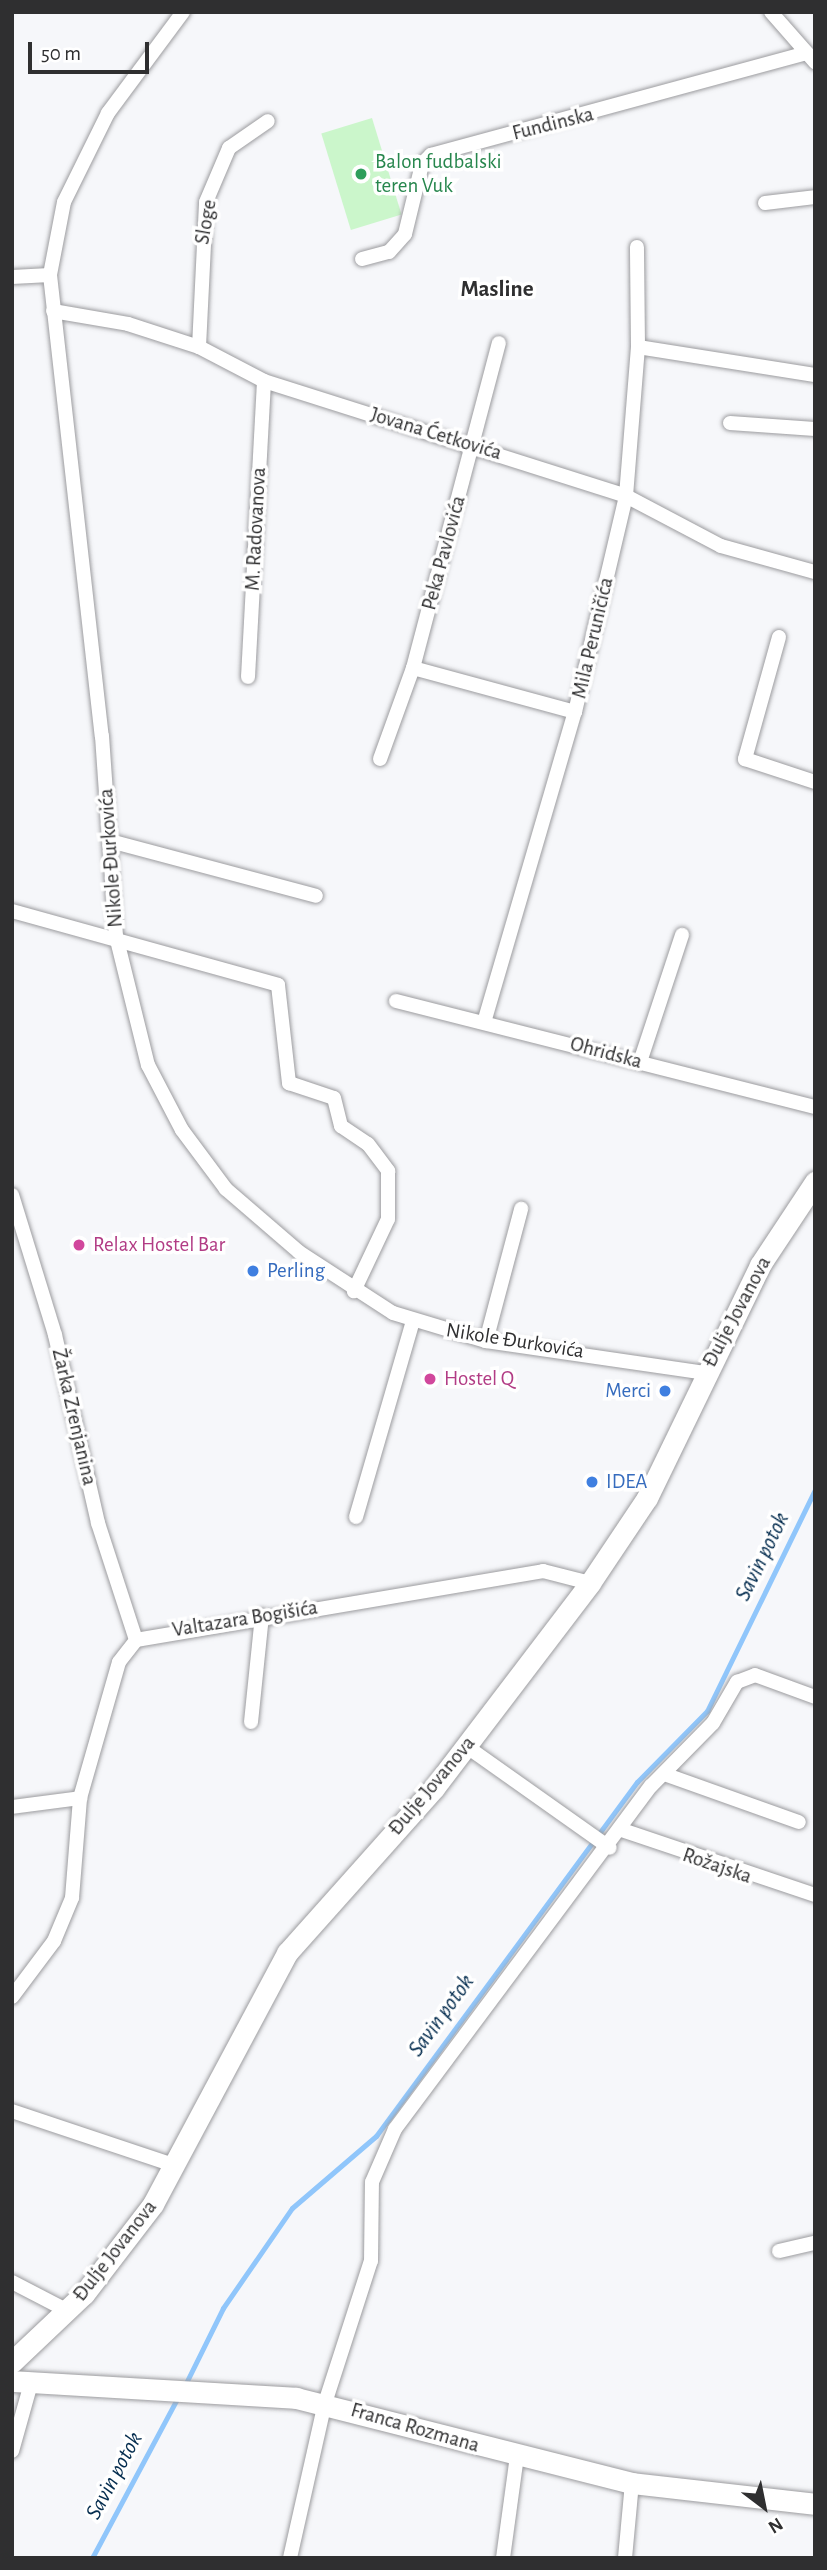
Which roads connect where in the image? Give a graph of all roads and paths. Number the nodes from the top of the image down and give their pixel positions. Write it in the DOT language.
graph roads {
  1 [pos="183,12"];
  2 [pos="771,12"];
  3 [pos="810,57"];
  4 [pos="268,121"];
  5 [pos="815,197"];
  6 [pos="765,203"];
  7 [pos="637,247"];
  8 [pos="362,259"];
  9 [pos="50,275"];
  10 [pos="12,277"];
  11 [pos="53,311"];
  12 [pos="499,343"];
  13 [pos="199,347"];
  14 [pos="638,347"];
  15 [pos="815,375"];
  16 [pos="264,381"];
  17 [pos="730,422"];
  18 [pos="815,429"];
  19 [pos="473,444"];
  20 [pos="626,496"];
  21 [pos="815,572"];
  22 [pos="779,637"];
  23 [pos="413,667"];
  24 [pos="248,677"];
  25 [pos="575,712"];
  26 [pos="380,760"];
  27 [pos="815,782"];
  28 [pos="110,841"];
  29 [pos="316,896"];
  30 [pos="12,911"];
  31 [pos="682,934"];
  32 [pos="116,936"];
  33 [pos="396,1001"];
  34 [pos="485,1019"];
  35 [pos="640,1062"];
  36 [pos="815,1107"];
  37 [pos="815,1182"];
  38 [pos="12,1195"];
  39 [pos="522,1209"];
  40 [pos="354,1291"];
  41 [pos="412,1321"];
  42 [pos="486,1341"];
  43 [pos="705,1373"];
  44 [pos="356,1517"];
  45 [pos="590,1583"];
  46 [pos="261,1616"];
  47 [pos="136,1640"];
  48 [pos="815,1697"];
  49 [pos="251,1722"];
  50 [pos="466,1746"];
  51 [pos="664,1774"];
  52 [pos="80,1798"];
  53 [pos="12,1807"];
  54 [pos="799,1822"];
  55 [pos="622,1830"];
  56 [pos="600,1841"];
  57 [pos="815,1895"];
  58 [pos="12,1997"];
  59 [pos="12,2111"];
  60 [pos="176,2166"];
  61 [pos="815,2243"];
  62 [pos="779,2251"];
  63 [pos="12,2282"];
  64 [pos="68,2311"];
  65 [pos="12,2362"];
  66 [pos="21,2384"];
  67 [pos="325,2403"];
  68 [pos="12,2451"];
  69 [pos="517,2456"];
  70 [pos="632,2483"];
  71 [pos="815,2504"];
  72 [pos="290,2558"];
  73 [pos="503,2558"];
  74 [pos="625,2558"];
  1 -- 9 [label="street, Nikole Đurkovića"];
  2 -- 3 [label="street"];
  3 -- 8 [label="street, Fundinska"];
  4 -- 13 [label="street, Sloge"];
  5 -- 6 [label="street"];
  7 -- 14 [label="street, Mila Peruničića"];
  9 -- 10 [label="street"];
  9 -- 11 [label="street, Nikole Đurkovića"];
  11 -- 13 [label="street, Jovana Ćetkovića"];
  11 -- 28 [label="street, Nikole Đurkovića"];
  12 -- 19 [label="street, Peka Pavlovića"];
  13 -- 16 [label="street, Jovana Ćetkovića"];
  14 -- 15 [label="street"];
  14 -- 20 [label="street, Mila Peruničića"];
  16 -- 19 [label="street, Jovana Ćetkovića"];
  16 -- 24 [label="street, M. Radovanova"];
  17 -- 18 [label="street"];
  19 -- 20 [label="street, Jovana Ćetkovića"];
  19 -- 23 [label="street, Peka Pavlovića"];
  20 -- 21 [label="street, Jovana Ćetkovića"];
  20 -- 25 [label="street, Mila Peruničića"];
  22 -- 27 [label="street"];
  23 -- 25 [label="street"];
  23 -- 26 [label="street, Peka Pavlovića"];
  25 -- 34 [label="street, Mila Peruničića"];
  28 -- 29 [label="street"];
  28 -- 32 [label="street, Nikole Đurkovića"];
  30 -- 32 [label="street"];
  31 -- 35 [label="street"];
  32 -- 40 [label="street, Nikole Đurkovića"];
  32 -- 40 [label="street"];
  33 -- 34 [label="street, Ohridska"];
  34 -- 35 [label="street, Ohridska"];
  35 -- 36 [label="street, Ohridska"];
  37 -- 43 [label="street, Đulje Jovanova"];
  38 -- 47 [label="street, Žarka Zrenjanina"];
  39 -- 42 [label="street"];
  40 -- 41 [label="street, Nikole Đurkovića"];
  41 -- 42 [label="street, Nikole Đurkovića"];
  41 -- 44 [label="street"];
  42 -- 43 [label="street, Nikole Đurkovića"];
  43 -- 45 [label="street, Đulje Jovanova"];
  45 -- 46 [label="street, Valtazara Bogišića"];
  45 -- 50 [label="street, Đulje Jovanova"];
  46 -- 47 [label="street, Valtazara Bogišića"];
  46 -- 49 [label="street"];
  47 -- 52 [label="street"];
  48 -- 51 [label="street"];
  50 -- 56 [label="street"];
  50 -- 60 [label="street, Đulje Jovanova"];
  51 -- 54 [label="street"];
  51 -- 55 [label="street"];
  52 -- 53 [label="street"];
  52 -- 58 [label="street"];
  55 -- 56 [label="street"];
  55 -- 57 [label="street, Rožajska"];
  56 -- 67 [label="street"];
  59 -- 60 [label="street"];
  60 -- 64 [label="street, Đulje Jovanova"];
  61 -- 62 [label="street"];
  63 -- 64 [label="street"];
  64 -- 65 [label="street, Đulje Jovanova"];
  66 -- 67 [label="street, Franca Rozmana"];
  66 -- 68 [label="street"];
  67 -- 69 [label="street, Franca Rozmana"];
  67 -- 72 [label="street"];
  69 -- 70 [label="street, Franca Rozmana"];
  69 -- 73 [label="street"];
  70 -- 71 [label="street, Franca Rozmana"];
  70 -- 74 [label="street"];
}
